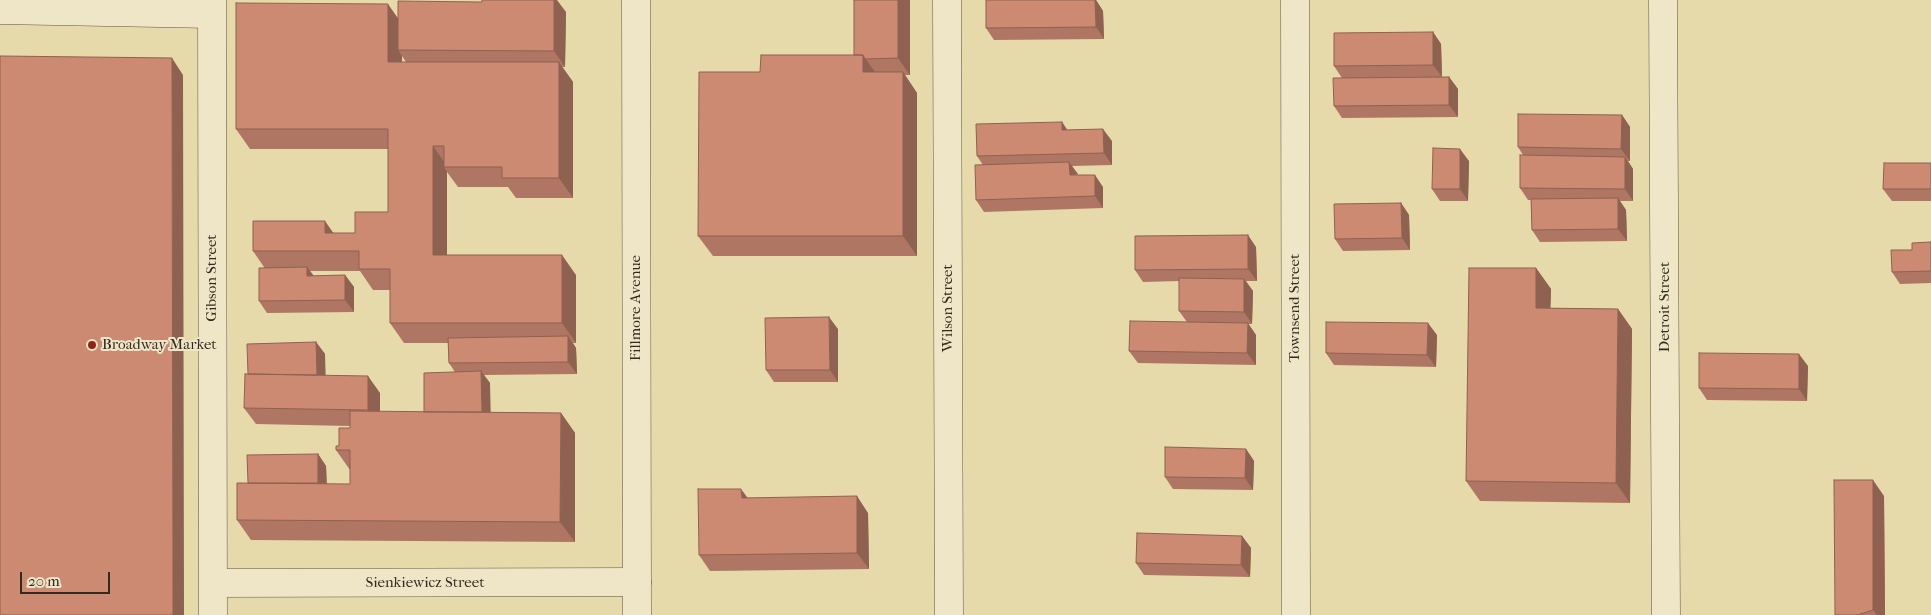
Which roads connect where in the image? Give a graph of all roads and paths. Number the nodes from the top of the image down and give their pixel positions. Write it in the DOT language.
graph roads {
  1 [pos="636,0"];
  2 [pos="947,0"];
  3 [pos="1295,0"];
  4 [pos="1663,0"];
  5 [pos="212,7"];
  6 [pos="0,10"];
  7 [pos="637,582"];
  8 [pos="213,583"];
  9 [pos="213,615"];
  10 [pos="637,615"];
  11 [pos="949,615"];
  12 [pos="1296,615"];
  13 [pos="1666,615"];
  1 -- 7 [label="street, Fillmore Avenue"];
  2 -- 11 [label="street, Wilson Street"];
  3 -- 12 [label="street, Townsend Street"];
  4 -- 13 [label="street, Detroit Street"];
  5 -- 6 [label="street"];
  5 -- 8 [label="street, Gibson Street"];
  7 -- 8 [label="street, Sienkiewicz Street"];
  7 -- 10 [label="street, Fillmore Avenue"];
  8 -- 9 [label="street, Gibson Street"];
}
